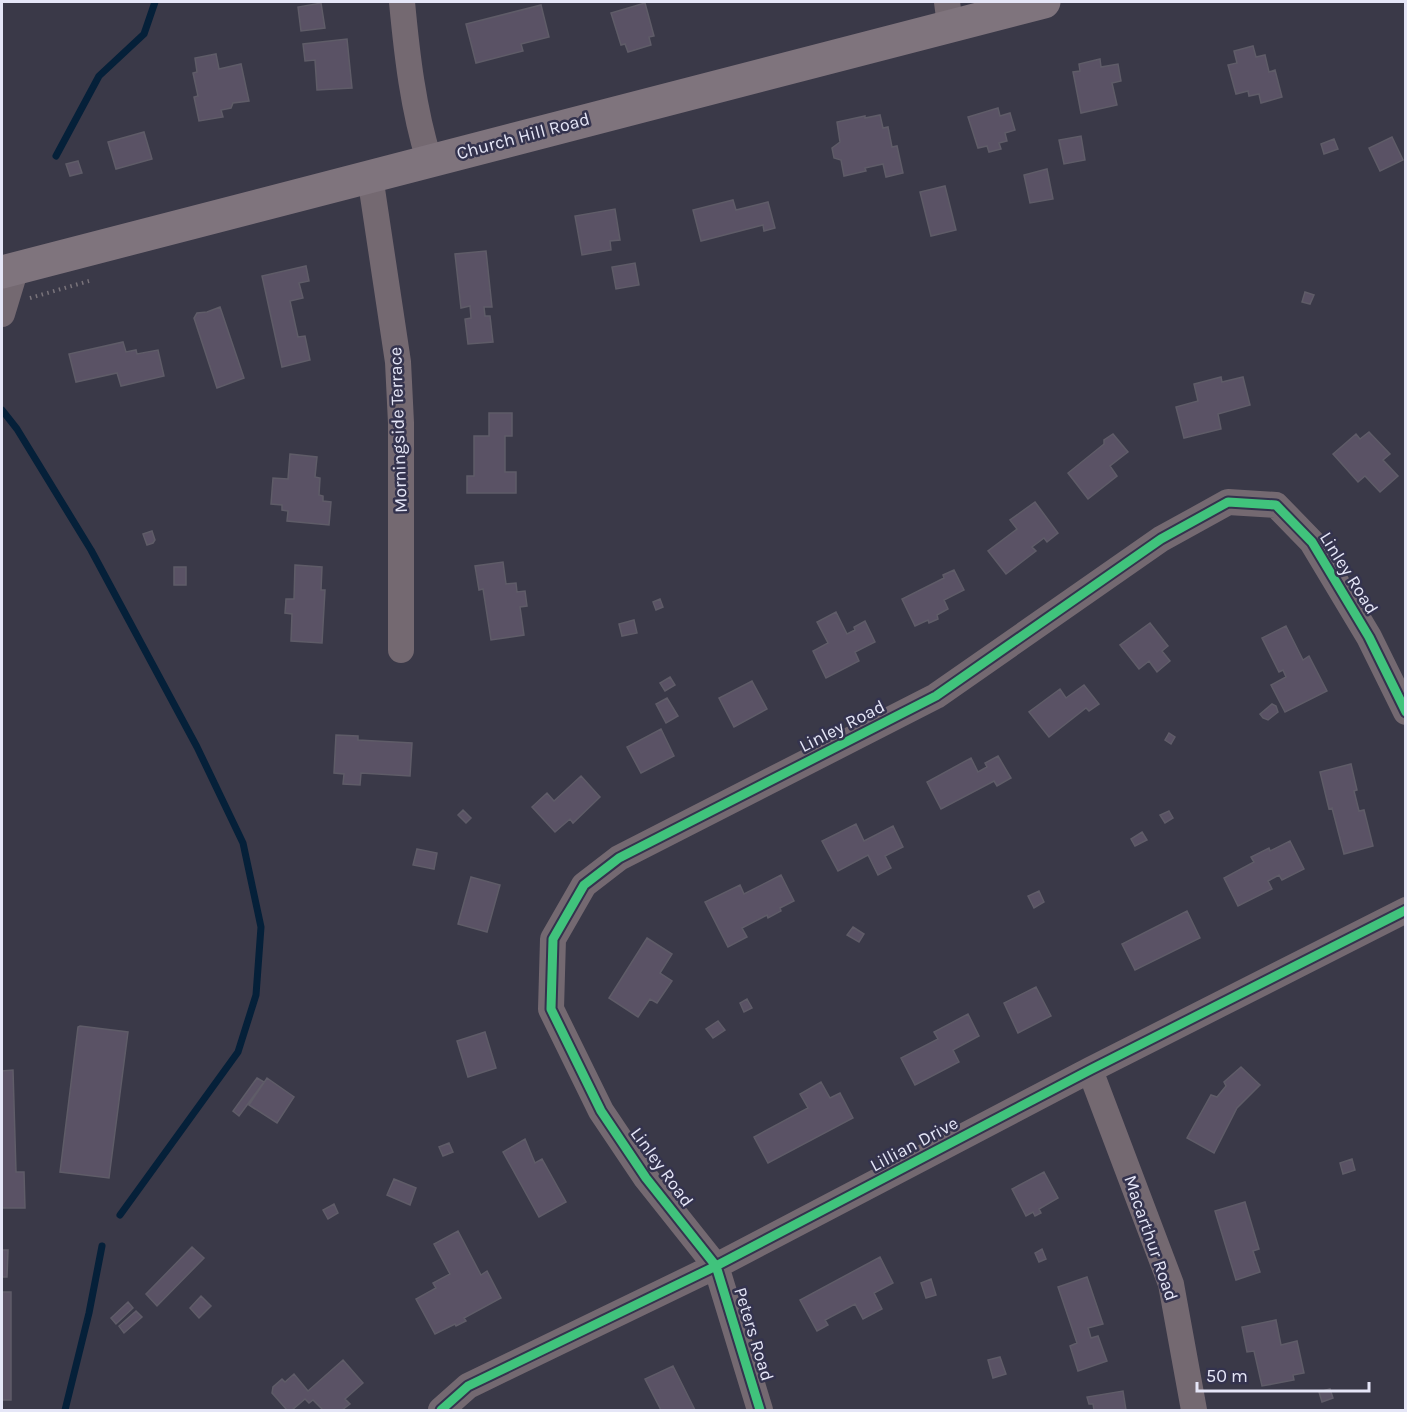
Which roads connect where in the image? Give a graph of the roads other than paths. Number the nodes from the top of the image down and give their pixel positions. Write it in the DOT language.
graph roads {
  1 [pos="402,2"];
  2 [pos="1044,2"];
  3 [pos="948,13"];
  4 [pos="429,160"];
  5 [pos="370,176"];
  6 [pos="9,270"];
  7 [pos="2,314"];
  8 [pos="400,650"];
  9 [pos="1406,712"];
  10 [pos="1406,910"];
  11 [pos="1090,1070"];
  12 [pos="716,1266"];
  13 [pos="441,1410"];
  14 [pos="760,1410"];
  15 [pos="1194,1410"];
  1 -- 4 [label="street"];
  2 -- 3 [label="main road, Church Hill Road"];
  3 -- 4 [label="main road, Church Hill Road"];
  4 -- 5 [label="main road, Church Hill Road"];
  5 -- 6 [label="main road, Church Hill Road"];
  5 -- 8 [label="street, Morningside Terrace"];
  6 -- 7 [label="street"];
  9 -- 12 [label="street, Linley Road"];
  10 -- 11 [label="street, Lillian Drive"];
  11 -- 12 [label="street, Lillian Drive"];
  11 -- 15 [label="street, Macarthur Road"];
  12 -- 13 [label="street, Lillian Drive"];
  12 -- 14 [label="street, Peters Road"];
}
